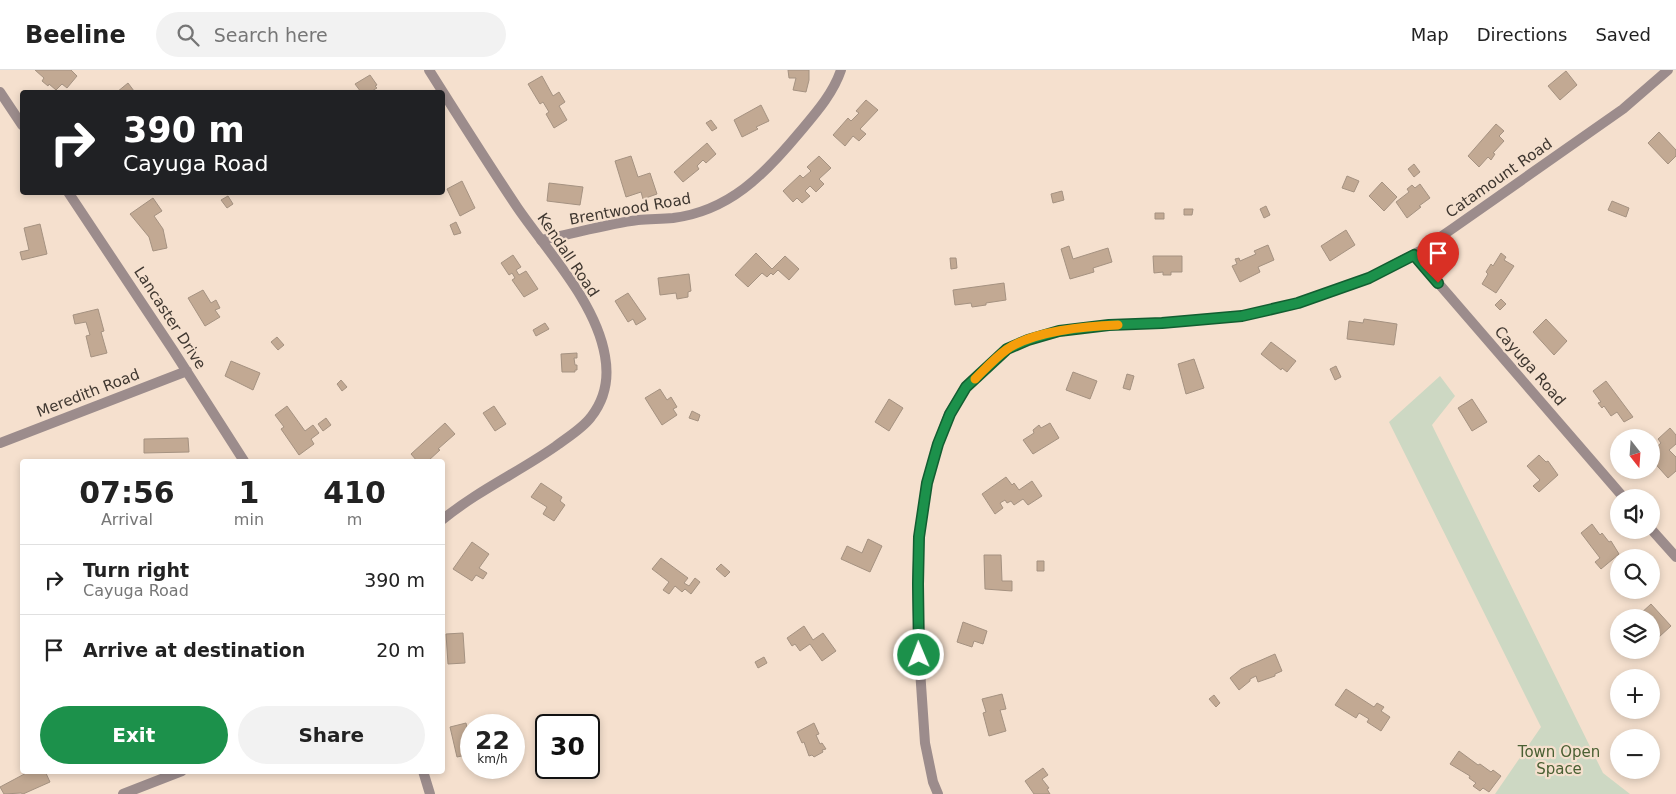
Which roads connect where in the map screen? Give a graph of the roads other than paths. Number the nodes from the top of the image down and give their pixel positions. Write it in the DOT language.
graph roads {
  1 [pos="429,70"];
  2 [pos="841,70"];
  3 [pos="1668,70"];
  4 [pos="442,90"];
  5 [pos="0,92"];
  6 [pos="445,95"];
  7 [pos="20,122"];
  8 [pos="70,195"];
  9 [pos="541,240"];
  10 [pos="1414,255"];
  11 [pos="187,372"];
  12 [pos="0,443"];
  13 [pos="243,459"];
  14 [pos="1616,489"];
  15 [pos="445,518"];
  16 [pos="1660,539"];
  17 [pos="1676,557"];
  18 [pos="174,774"];
  19 [pos="424,774"];
  20 [pos="123,794"];
  21 [pos="430,794"];
  22 [pos="938,794"];
  1 -- 4 [label="street, Kendall Road"];
  2 -- 9 [label="street, Brentwood Road"];
  3 -- 10 [label="street, Catamount Road"];
  5 -- 7 [label="street"];
  6 -- 9 [label="street, Kendall Road"];
  8 -- 11 [label="street, Lancaster Drive"];
  9 -- 15 [label="street, Kendall Road"];
  10 -- 14 [label="street, Cayuga Road"];
  10 -- 22 [label="street, Catamount Road"];
  11 -- 12 [label="street, Meredith Road"];
  11 -- 13 [label="street, Lancaster Drive"];
  16 -- 17 [label="street"];
  18 -- 20 [label="street"];
  19 -- 21 [label="street"];
}
